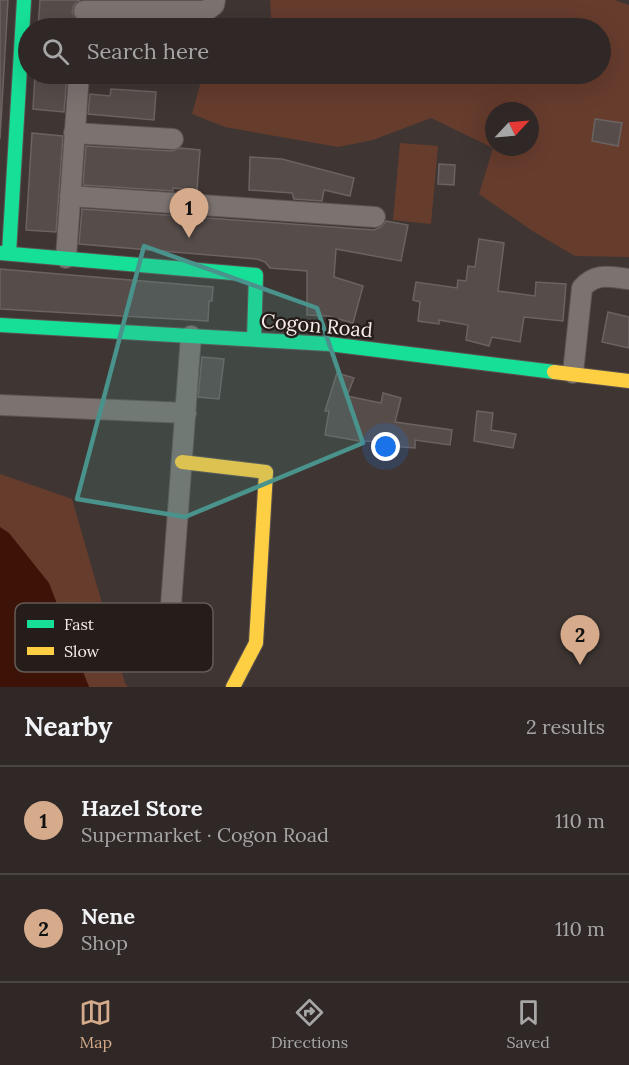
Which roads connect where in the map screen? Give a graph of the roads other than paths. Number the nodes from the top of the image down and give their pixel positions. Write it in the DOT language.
graph roads {
  1 [pos="24,0"];
  2 [pos="215,0"];
  3 [pos="84,13"];
  4 [pos="23,18"];
  5 [pos="18,76"];
  6 [pos="78,84"];
  7 [pos="74,133"];
  8 [pos="174,139"];
  9 [pos="70,196"];
  10 [pos="375,217"];
  11 [pos="4,253"];
  12 [pos="66,258"];
  13 [pos="629,279"];
  14 [pos="0,325"];
  15 [pos="191,336"];
  16 [pos="254,339"];
  17 [pos="573,373"];
  18 [pos="629,381"];
  19 [pos="0,405"];
  20 [pos="186,413"];
  21 [pos="182,462"];
  22 [pos="171,603"];
  23 [pos="233,687"];
  1 -- 4 [label="street"];
  2 -- 3 [label="street"];
  5 -- 11 [label="street"];
  6 -- 7 [label="street"];
  7 -- 8 [label="street"];
  7 -- 9 [label="street"];
  9 -- 10 [label="street"];
  9 -- 12 [label="street"];
  11 -- 12 [label="street"];
  12 -- 16 [label="street"];
  13 -- 17 [label="street"];
  14 -- 15 [label="street, Cogon Road"];
  15 -- 16 [label="street, Cogon Road"];
  15 -- 20 [label="street"];
  16 -- 17 [label="street, Cogon Road"];
  17 -- 18 [label="street, Cogon Road"];
  19 -- 20 [label="street"];
  20 -- 21 [label="street"];
  21 -- 22 [label="street"];
  21 -- 23 [label="street"];
}
